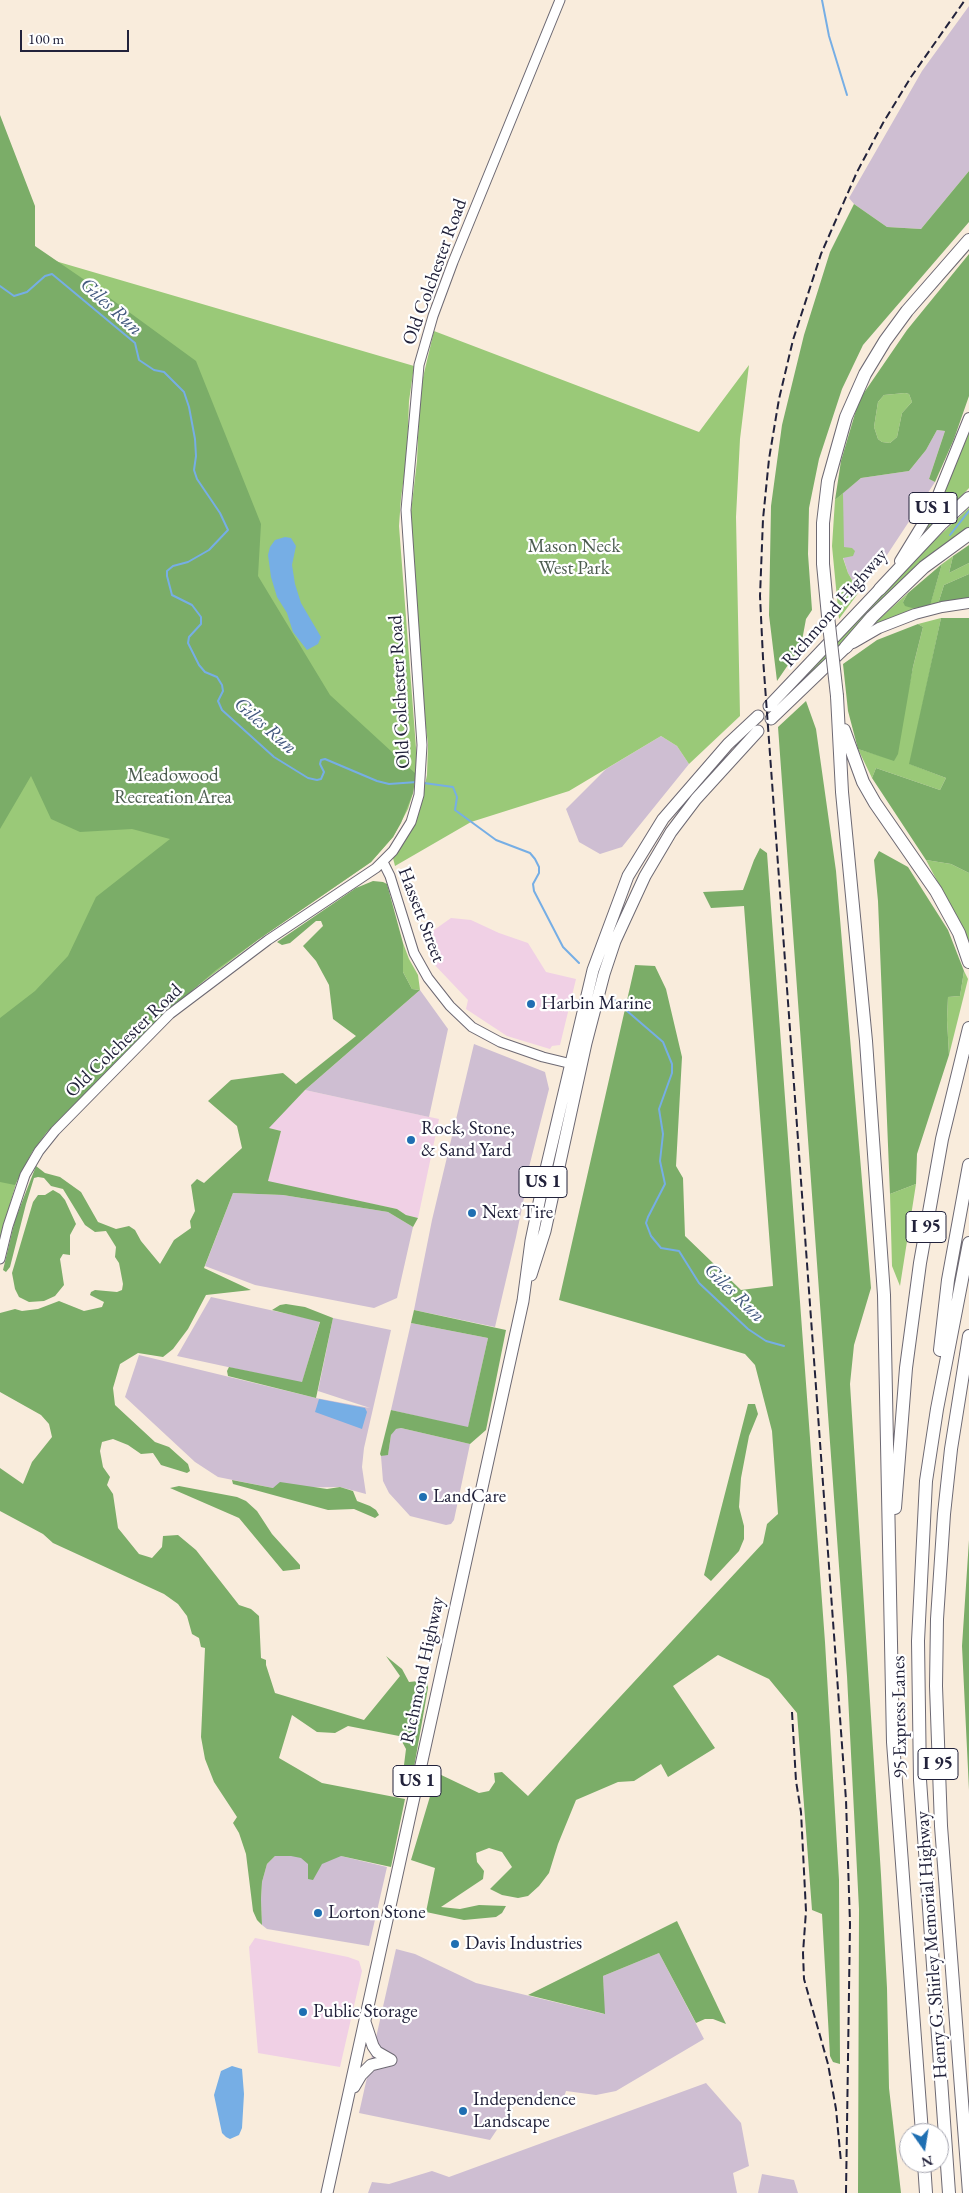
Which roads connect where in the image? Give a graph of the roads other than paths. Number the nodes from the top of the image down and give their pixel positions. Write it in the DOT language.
graph roads {
  1 [pos="560,0"];
  2 [pos="969,240"];
  3 [pos="969,418"];
  4 [pos="969,498"];
  5 [pos="969,534"];
  6 [pos="880,589"];
  7 [pos="969,603"];
  8 [pos="846,647"];
  9 [pos="837,696"];
  10 [pos="769,706"];
  11 [pos="758,716"];
  12 [pos="771,719"];
  13 [pos="758,731"];
  14 [pos="383,862"];
  15 [pos="969,962"];
  16 [pos="968,1032"];
  17 [pos="569,1064"];
  18 [pos="581,1067"];
  19 [pos="969,1165"];
  20 [pos="969,1243"];
  21 [pos="0,1259"];
  22 [pos="523,1301"];
  23 [pos="969,1336"];
  24 [pos="937,1409"];
  25 [pos="890,1585"];
  26 [pos="364,2021"];
  27 [pos="347,2099"];
  28 [pos="921,2123"];
  29 [pos="925,2173"];
  30 [pos="327,2193"];
  31 [pos="926,2193"];
  32 [pos="950,2193"];
  33 [pos="969,2193"];
  1 -- 14 [label="street, Old Colchester Road"];
  2 -- 9 [label="highway, bridge"];
  3 -- 6 [label="main road, Richmond Highway / US 1"];
  4 -- 6 [label="highway"];
  5 -- 8 [label="highway"];
  6 -- 10 [label="highway, Richmond Highway / US 1"];
  7 -- 8 [label="main road, Richmond Highway"];
  8 -- 12 [label="highway, Richmond Highway"];
  9 -- 15 [label="highway"];
  9 -- 25 [label="highway"];
  11 -- 17 [label="highway, Richmond Highway / US 1"];
  13 -- 18 [label="highway, Richmond Highway / US 1"];
  14 -- 17 [label="street, Hassett Street"];
  14 -- 21 [label="street, Old Colchester Road"];
  16 -- 25 [label="highway, I 95"];
  17 -- 18 [label="street, Hassett Street"];
  17 -- 22 [label="highway, Richmond Highway / US 1"];
  18 -- 22 [label="highway, Richmond Highway / US 1"];
  19 -- 24 [label="highway"];
  20 -- 24 [label="highway, 95 Express Lanes"];
  22 -- 26 [label="highway, Richmond Highway / US 1"];
  23 -- 33 [label="highway, Henry G. Shirley Memorial Highway / I 95"];
  24 -- 32 [label="highway, 95 Express Lanes"];
  25 -- 28 [label="highway, Henry G. Shirley Memorial Highway / I 95"];
  26 -- 27 [label="highway, Richmond Highway / US 1"];
  26 -- 27 [label="highway"];
  27 -- 30 [label="highway, Richmond Highway / US 1"];
  29 -- 31 [label="highway"];
}
